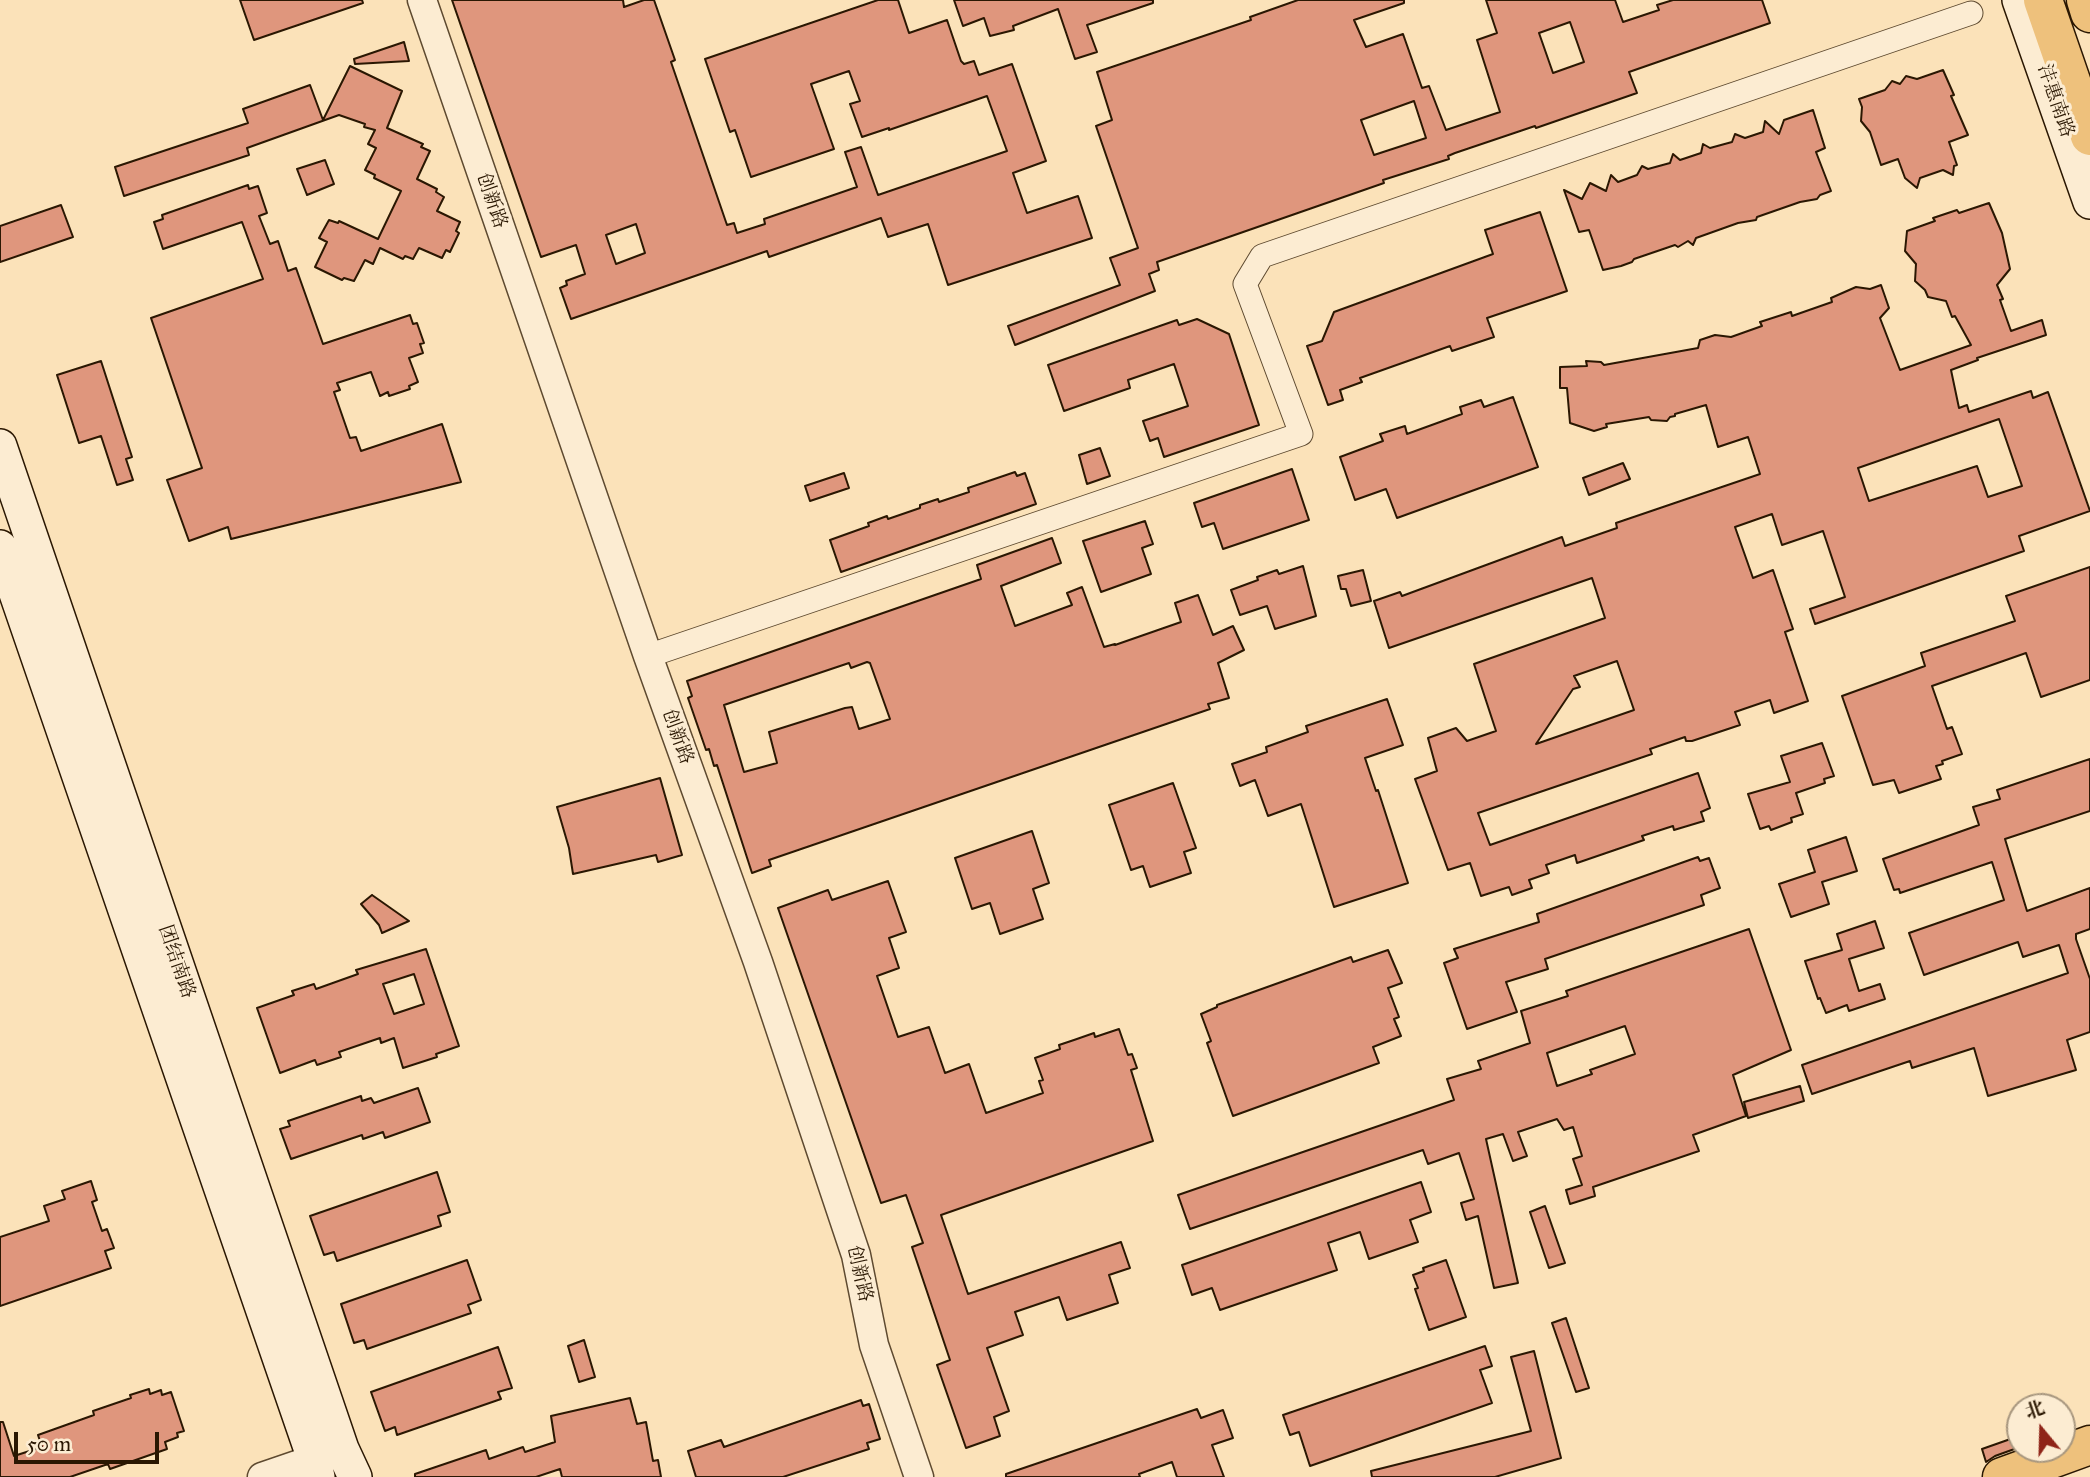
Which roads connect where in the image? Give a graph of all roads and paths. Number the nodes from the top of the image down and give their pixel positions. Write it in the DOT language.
graph roads {
  1 [pos="422,0"];
  2 [pos="2020,0"];
  3 [pos="2043,0"];
  4 [pos="2086,0"];
  5 [pos="1970,13"];
  6 [pos="2090,13"];
  7 [pos="2090,136"];
  8 [pos="2090,202"];
  9 [pos="0,446"];
  10 [pos="0,547"];
  11 [pos="648,656"];
  12 [pos="2090,1445"];
  13 [pos="2090,1452"];
  14 [pos="2012,1463"];
  15 [pos="332,1466"];
  16 [pos="262,1477"];
  17 [pos="919,1477"];
  18 [pos="1985,1477"];
  19 [pos="2002,1477"];
  20 [pos="2017,1477"];
  1 -- 11 [label="street, 创新路"];
  2 -- 8 [label="main road, 沣惠南路"];
  3 -- 7 [label="highway"];
  4 -- 6 [label="highway"];
  5 -- 11 [label="street"];
  9 -- 15 [label="main road, 团结南路"];
  10 -- 15 [label="main road, 团结南路"];
  11 -- 17 [label="street, 创新路"];
  12 -- 19 [label="highway"];
  13 -- 20 [label="street"];
  14 -- 18 [label="highway"];
  15 -- 16 [label="street"];
}
